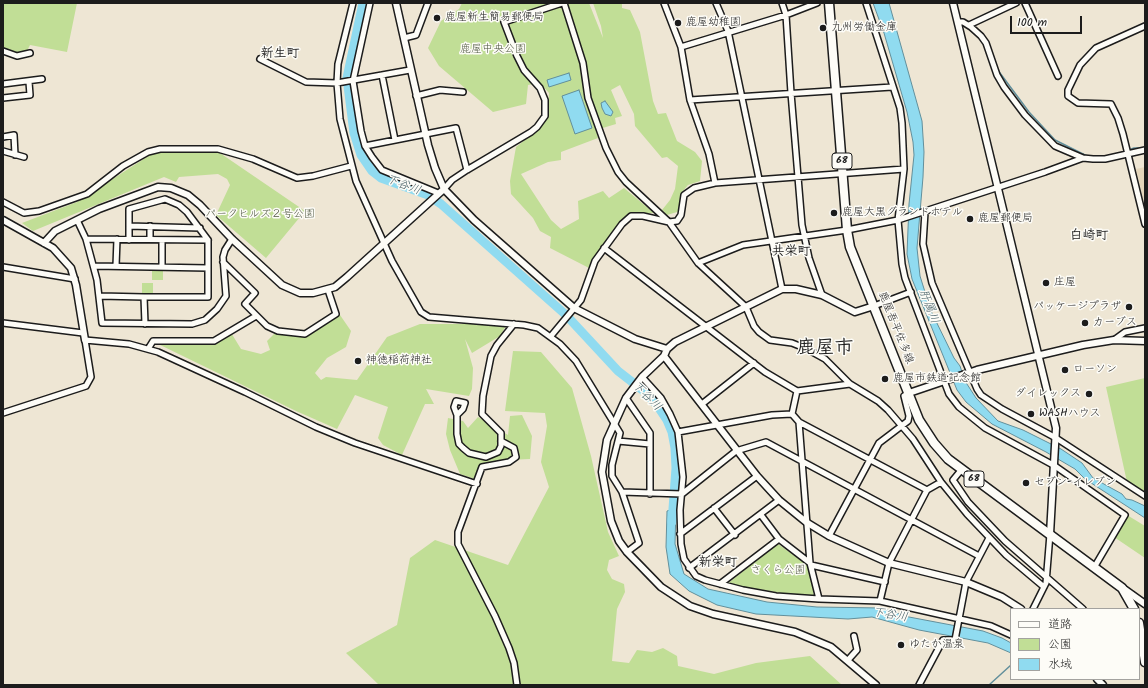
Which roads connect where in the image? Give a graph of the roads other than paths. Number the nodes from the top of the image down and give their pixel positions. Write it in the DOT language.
graph roads {
  1 [pos="353,3"];
  2 [pos="370,3"];
  3 [pos="396,3"];
  4 [pos="428,3"];
  5 [pos="563,3"];
  6 [pos="664,3"];
  7 [pos="716,3"];
  8 [pos="782,3"];
  9 [pos="817,3"];
  10 [pos="829,3"];
  11 [pos="866,3"];
  12 [pos="953,3"];
  13 [pos="1016,3"];
  14 [pos="1025,3"];
  15 [pos="786,15"];
  16 [pos="958,22"];
  17 [pos="969,25"];
  18 [pos="1145,26"];
  19 [pos="728,31"];
  20 [pos="404,38"];
  21 [pos="680,47"];
  22 [pos="3,51"];
  23 [pos="30,53"];
  24 [pos="260,59"];
  25 [pos="410,70"];
  26 [pos="382,75"];
  27 [pos="1058,76"];
  28 [pos="42,79"];
  29 [pos="353,81"];
  30 [pos="29,82"];
  31 [pos="338,83"];
  32 [pos="3,84"];
  33 [pos="892,87"];
  34 [pos="463,92"];
  35 [pos="836,92"];
  36 [pos="791,93"];
  37 [pos="416,96"];
  38 [pos="741,97"];
  39 [pos="3,98"];
  40 [pos="690,100"];
  41 [pos="425,134"];
  42 [pos="3,137"];
  43 [pos="395,140"];
  44 [pos="366,146"];
  45 [pos="1145,150"];
  46 [pos="3,151"];
  47 [pos="1127,154"];
  48 [pos="15,155"];
  49 [pos="24,157"];
  50 [pos="1083,158"];
  51 [pos="352,166"];
  52 [pos="904,169"];
  53 [pos="467,170"];
  54 [pos="843,173"];
  55 [pos="798,176"];
  56 [pos="759,178"];
  57 [pos="715,183"];
  58 [pos="444,188"];
  59 [pos="998,188"];
  60 [pos="437,194"];
  61 [pos="3,202"];
  62 [pos="923,212"];
  63 [pos="3,220"];
  64 [pos="77,220"];
  65 [pos="899,220"];
  66 [pos="669,222"];
  67 [pos="1145,224"];
  68 [pos="128,226"];
  69 [pos="150,226"];
  70 [pos="200,228"];
  71 [pos="847,230"];
  72 [pos="804,237"];
  73 [pos="86,239"];
  74 [pos="117,239"];
  75 [pos="150,239"];
  76 [pos="232,239"];
  77 [pos="129,240"];
  78 [pos="162,240"];
  79 [pos="208,240"];
  80 [pos="772,242"];
  81 [pos="44,243"];
  82 [pos="384,244"];
  83 [pos="604,248"];
  84 [pos="223,262"];
  85 [pos="698,263"];
  86 [pos="94,266"];
  87 [pos="116,266"];
  88 [pos="3,267"];
  89 [pos="162,267"];
  90 [pos="208,268"];
  91 [pos="75,279"];
  92 [pos="782,289"];
  93 [pos="328,290"];
  94 [pos="911,292"];
  95 [pos="822,295"];
  96 [pos="100,296"];
  97 [pos="144,297"];
  98 [pos="874,306"];
  99 [pos="746,307"];
  100 [pos="572,310"];
  101 [pos="256,316"];
  102 [pos="3,323"];
  103 [pos="145,324"];
  104 [pos="514,324"];
  105 [pos="3,327"];
  106 [pos="705,327"];
  107 [pos="1145,328"];
  108 [pos="1135,330"];
  109 [pos="83,333"];
  110 [pos="551,336"];
  111 [pos="85,340"];
  112 [pos="1114,340"];
  113 [pos="1135,340"];
  114 [pos="1145,341"];
  115 [pos="148,349"];
  116 [pos="667,349"];
  117 [pos="664,356"];
  118 [pos="1038,357"];
  119 [pos="754,363"];
  120 [pos="968,373"];
  121 [pos="640,379"];
  122 [pos="944,380"];
  123 [pos="850,384"];
  124 [pos="797,391"];
  125 [pos="910,393"];
  126 [pos="626,398"];
  127 [pos="702,404"];
  128 [pos="3,413"];
  129 [pos="792,414"];
  130 [pos="457,415"];
  131 [pos="614,422"];
  132 [pos="799,422"];
  133 [pos="716,424"];
  134 [pos="903,426"];
  135 [pos="678,432"];
  136 [pos="1056,440"];
  137 [pos="501,441"];
  138 [pos="618,441"];
  139 [pos="650,444"];
  140 [pos="736,451"];
  141 [pos="870,459"];
  142 [pos="802,461"];
  143 [pos="1054,466"];
  144 [pos="962,469"];
  145 [pos="757,476"];
  146 [pos="941,482"];
  147 [pos="477,484"];
  148 [pos="927,490"];
  149 [pos="854,491"];
  150 [pos="622,492"];
  151 [pos="650,494"];
  152 [pos="682,494"];
  153 [pos="1145,496"];
  154 [pos="779,500"];
  155 [pos="714,508"];
  156 [pos="761,515"];
  157 [pos="912,520"];
  158 [pos="806,522"];
  159 [pos="680,534"];
  160 [pos="1050,534"];
  161 [pos="735,535"];
  162 [pos="829,536"];
  163 [pos="989,538"];
  164 [pos="779,539"];
  165 [pos="627,552"];
  166 [pos="979,556"];
  167 [pos="889,563"];
  168 [pos="810,564"];
  169 [pos="1095,566"];
  170 [pos="689,568"];
  171 [pos="1046,579"];
  172 [pos="885,582"];
  173 [pos="966,582"];
  174 [pos="720,584"];
  175 [pos="1044,587"];
  176 [pos="1122,588"];
  177 [pos="819,600"];
  178 [pos="880,601"];
  179 [pos="1145,604"];
  180 [pos="1019,608"];
  181 [pos="1034,608"];
  182 [pos="1081,608"];
  183 [pos="1133,608"];
  184 [pos="959,619"];
  185 [pos="1140,629"];
  186 [pos="1010,635"];
  187 [pos="854,636"];
  188 [pos="848,660"];
  189 [pos="1145,662"];
  190 [pos="517,685"];
  191 [pos="876,685"];
  192 [pos="919,685"];
  1 -- 31 [label="street"];
  2 -- 29 [label="street"];
  3 -- 20 [label="street"];
  4 -- 20 [label="street"];
  5 -- 53 [label="street"];
  5 -- 66 [label="street"];
  6 -- 21 [label="street"];
  7 -- 19 [label="street"];
  8 -- 15 [label="street"];
  9 -- 15 [label="street"];
  10 -- 35 [label="main road, 鹿屋吾平佐多線 / 68"];
  11 -- 33 [label="street"];
  12 -- 16 [label="street"];
  13 -- 17 [label="street"];
  14 -- 27 [label="street"];
  15 -- 19 [label="street"];
  15 -- 36 [label="street"];
  16 -- 17 [label="street"];
  16 -- 59 [label="street"];
  17 -- 50 [label="street"];
  18 -- 47 [label="street"];
  19 -- 21 [label="street"];
  19 -- 38 [label="street"];
  20 -- 25 [label="street"];
  21 -- 40 [label="street"];
  22 -- 23 [label="street"];
  24 -- 31 [label="street"];
  25 -- 26 [label="street"];
  25 -- 37 [label="street"];
  26 -- 29 [label="street"];
  26 -- 43 [label="street"];
  28 -- 30 [label="street"];
  29 -- 31 [label="street"];
  29 -- 44 [label="street"];
  30 -- 32 [label="street"];
  30 -- 39 [label="street"];
  31 -- 51 [label="street"];
  33 -- 35 [label="street"];
  33 -- 52 [label="street"];
  34 -- 37 [label="street"];
  35 -- 36 [label="street"];
  35 -- 54 [label="main road, 鹿屋吾平佐多線 / 68"];
  36 -- 38 [label="street"];
  36 -- 55 [label="street"];
  37 -- 41 [label="street"];
  38 -- 40 [label="street"];
  38 -- 56 [label="street"];
  40 -- 57 [label="street"];
  41 -- 43 [label="street"];
  41 -- 53 [label="street"];
  41 -- 58 [label="street"];
  42 -- 48 [label="street"];
  43 -- 44 [label="street"];
  44 -- 60 [label="street"];
  45 -- 47 [label="street"];
  46 -- 48 [label="street"];
  47 -- 50 [label="street"];
  47 -- 67 [label="street"];
  48 -- 49 [label="street"];
  50 -- 59 [label="street"];
  51 -- 61 [label="street"];
  51 -- 82 [label="street"];
  52 -- 54 [label="street"];
  52 -- 65 [label="street"];
  53 -- 58 [label="street"];
  54 -- 55 [label="street"];
  54 -- 71 [label="main road, 鹿屋吾平佐多線 / 68"];
  55 -- 56 [label="street"];
  55 -- 72 [label="street"];
  56 -- 57 [label="street"];
  56 -- 80 [label="street"];
  57 -- 66 [label="street"];
  58 -- 60 [label="street"];
  58 -- 100 [label="street"];
  59 -- 62 [label="street"];
  59 -- 118 [label="street"];
  60 -- 82 [label="street"];
  62 -- 65 [label="street"];
  62 -- 120 [label="street"];
  63 -- 81 [label="street"];
  64 -- 73 [label="street"];
  64 -- 76 [label="street"];
  64 -- 81 [label="street"];
  65 -- 71 [label="street"];
  65 -- 94 [label="street"];
  66 -- 83 [label="street"];
  66 -- 85 [label="street"];
  68 -- 69 [label="street"];
  68 -- 70 [label="street"];
  68 -- 77 [label="street"];
  69 -- 70 [label="street"];
  69 -- 75 [label="street"];
  70 -- 79 [label="street"];
  71 -- 72 [label="street"];
  71 -- 98 [label="main road, 鹿屋吾平佐多線 / 68"];
  72 -- 80 [label="street"];
  72 -- 95 [label="street"];
  73 -- 74 [label="street"];
  73 -- 86 [label="street"];
  74 -- 77 [label="street"];
  74 -- 87 [label="street"];
  75 -- 77 [label="street"];
  75 -- 78 [label="street"];
  76 -- 84 [label="street"];
  76 -- 93 [label="street"];
  78 -- 79 [label="street"];
  78 -- 89 [label="street"];
  79 -- 90 [label="street"];
  80 -- 85 [label="street"];
  80 -- 92 [label="street"];
  81 -- 91 [label="street"];
  82 -- 93 [label="street"];
  82 -- 104 [label="street"];
  83 -- 100 [label="street"];
  83 -- 106 [label="street"];
  84 -- 101 [label="street"];
  84 -- 103 [label="street"];
  85 -- 99 [label="street"];
  86 -- 87 [label="street"];
  86 -- 96 [label="street"];
  87 -- 89 [label="street"];
  88 -- 91 [label="street"];
  89 -- 90 [label="street"];
  90 -- 97 [label="street"];
  91 -- 109 [label="street"];
  92 -- 95 [label="street"];
  92 -- 99 [label="street"];
  93 -- 101 [label="street"];
  94 -- 98 [label="street"];
  94 -- 122 [label="street"];
  95 -- 98 [label="street"];
  96 -- 97 [label="street"];
  96 -- 103 [label="street"];
  97 -- 103 [label="street"];
  98 -- 125 [label="main road, 鹿屋吾平佐多線 / 68"];
  99 -- 106 [label="street"];
  99 -- 123 [label="street"];
  100 -- 110 [label="street"];
  100 -- 116 [label="street"];
  101 -- 115 [label="street"];
  102 -- 105 [label="street"];
  102 -- 109 [label="street"];
  104 -- 110 [label="street"];
  104 -- 137 [label="street"];
  106 -- 116 [label="street"];
  106 -- 119 [label="street"];
  107 -- 108 [label="street"];
  108 -- 112 [label="street"];
  108 -- 113 [label="street"];
  109 -- 111 [label="street"];
  110 -- 131 [label="street"];
  111 -- 115 [label="street"];
  111 -- 128 [label="street"];
  112 -- 113 [label="street"];
  112 -- 118 [label="street"];
  113 -- 114 [label="street"];
  115 -- 147 [label="street"];
  116 -- 117 [label="street"];
  117 -- 121 [label="street"];
  117 -- 127 [label="street"];
  118 -- 120 [label="street"];
  118 -- 136 [label="street"];
  119 -- 124 [label="street"];
  119 -- 127 [label="street"];
  120 -- 122 [label="street"];
  120 -- 136 [label="street"];
  121 -- 126 [label="street"];
  121 -- 135 [label="street"];
  122 -- 125 [label="street"];
  122 -- 143 [label="street"];
  123 -- 124 [label="street"];
  123 -- 134 [label="street"];
  124 -- 129 [label="street"];
  125 -- 134 [label="street"];
  125 -- 144 [label="main road, 鹿屋吾平佐多線 / 68"];
  126 -- 131 [label="street"];
  126 -- 139 [label="street"];
  127 -- 133 [label="street"];
  129 -- 132 [label="street"];
  129 -- 133 [label="street"];
  130 -- 137 [label="street"];
  131 -- 138 [label="street"];
  131 -- 165 [label="street"];
  132 -- 141 [label="street"];
  132 -- 142 [label="street"];
  133 -- 135 [label="street"];
  133 -- 140 [label="street"];
  134 -- 141 [label="street"];
  134 -- 146 [label="street"];
  135 -- 152 [label="street"];
  136 -- 143 [label="street"];
  136 -- 153 [label="street"];
  137 -- 147 [label="street"];
  138 -- 139 [label="street"];
  138 -- 150 [label="street"];
  139 -- 151 [label="street"];
  140 -- 142 [label="street"];
  140 -- 145 [label="street"];
  140 -- 152 [label="street"];
  141 -- 148 [label="street"];
  141 -- 149 [label="street"];
  142 -- 149 [label="street"];
  142 -- 158 [label="street"];
  143 -- 160 [label="street"];
  143 -- 169 [label="street"];
  144 -- 160 [label="main road, 鹿屋吾平佐多線 / 68"];
  144 -- 171 [label="street"];
  145 -- 154 [label="street"];
  145 -- 155 [label="street"];
  146 -- 148 [label="street"];
  146 -- 163 [label="street"];
  147 -- 190 [label="street"];
  148 -- 157 [label="street"];
  149 -- 157 [label="street"];
  149 -- 162 [label="street"];
  150 -- 151 [label="street"];
  150 -- 165 [label="street"];
  151 -- 152 [label="street"];
  152 -- 159 [label="street"];
  154 -- 156 [label="street"];
  154 -- 158 [label="street"];
  155 -- 159 [label="street"];
  155 -- 161 [label="street"];
  156 -- 161 [label="street"];
  156 -- 164 [label="street"];
  157 -- 166 [label="street"];
  157 -- 167 [label="street"];
  158 -- 162 [label="street"];
  158 -- 168 [label="street"];
  159 -- 170 [label="street"];
  160 -- 169 [label="main road, 鹿屋吾平佐多線 / 68"];
  160 -- 171 [label="street"];
  161 -- 170 [label="street"];
  162 -- 167 [label="street"];
  163 -- 166 [label="street"];
  163 -- 175 [label="street"];
  164 -- 168 [label="street"];
  164 -- 174 [label="street"];
  165 -- 188 [label="street"];
  166 -- 173 [label="street"];
  167 -- 172 [label="street"];
  167 -- 173 [label="street"];
  168 -- 172 [label="street"];
  168 -- 177 [label="street"];
  169 -- 176 [label="main road, 鹿屋吾平佐多線 / 68"];
  170 -- 174 [label="street"];
  171 -- 175 [label="street"];
  171 -- 182 [label="street"];
  172 -- 178 [label="street"];
  173 -- 180 [label="street"];
  173 -- 184 [label="street"];
  174 -- 177 [label="street"];
  175 -- 181 [label="street"];
  176 -- 179 [label="street"];
  176 -- 183 [label="main road, 鹿屋吾平佐多線 / 68"];
  177 -- 178 [label="street"];
  178 -- 184 [label="street"];
  184 -- 186 [label="street"];
  184 -- 192 [label="street"];
  185 -- 189 [label="main road"];
  187 -- 188 [label="street"];
  188 -- 191 [label="street"];
}
